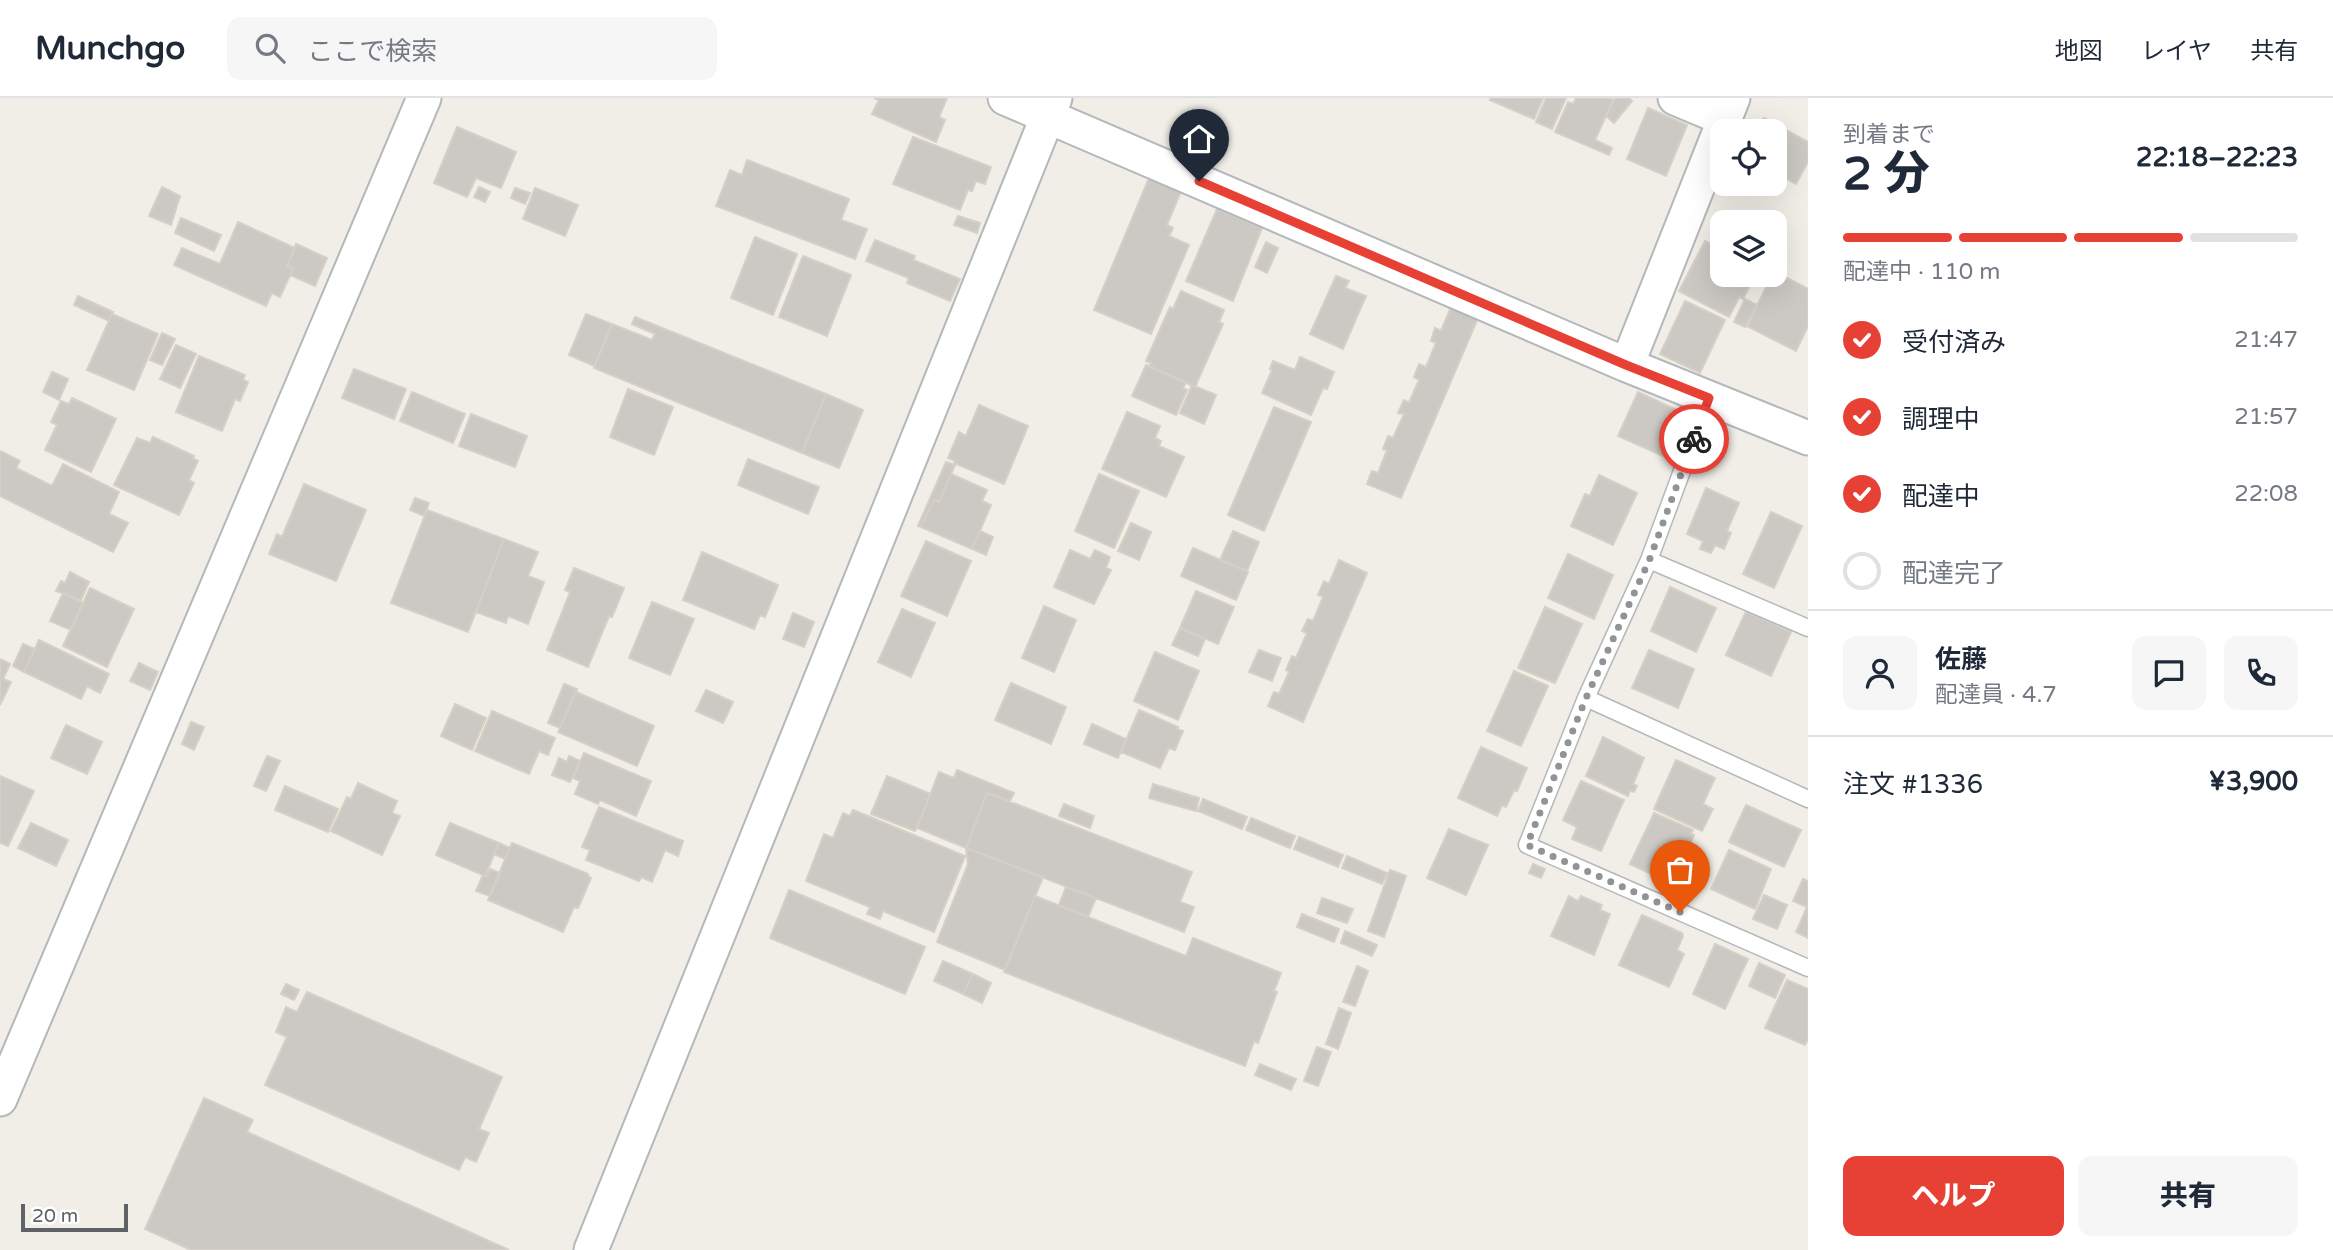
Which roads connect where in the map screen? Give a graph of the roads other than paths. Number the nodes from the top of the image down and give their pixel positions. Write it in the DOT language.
graph roads {
  1 [pos="424,98"];
  2 [pos="1005,98"];
  3 [pos="1675,98"];
  4 [pos="1052,107"];
  5 [pos="1729,108"];
  6 [pos="1626,365"];
  7 [pos="1709,398"];
  8 [pos="1808,438"];
  9 [pos="1649,561"];
  10 [pos="1808,628"];
  11 [pos="1586,698"];
  12 [pos="1808,799"];
  13 [pos="1808,968"];
  14 [pos="0,1099"];
  15 [pos="591,1250"];
  1 -- 14 [label="street"];
  2 -- 4 [label="street"];
  3 -- 5 [label="street"];
  4 -- 6 [label="street"];
  4 -- 15 [label="street"];
  5 -- 6 [label="street"];
  6 -- 7 [label="street"];
  7 -- 8 [label="street"];
  7 -- 9 [label="lane"];
  9 -- 10 [label="lane"];
  9 -- 11 [label="lane"];
  11 -- 12 [label="lane"];
  11 -- 13 [label="lane"];
}
